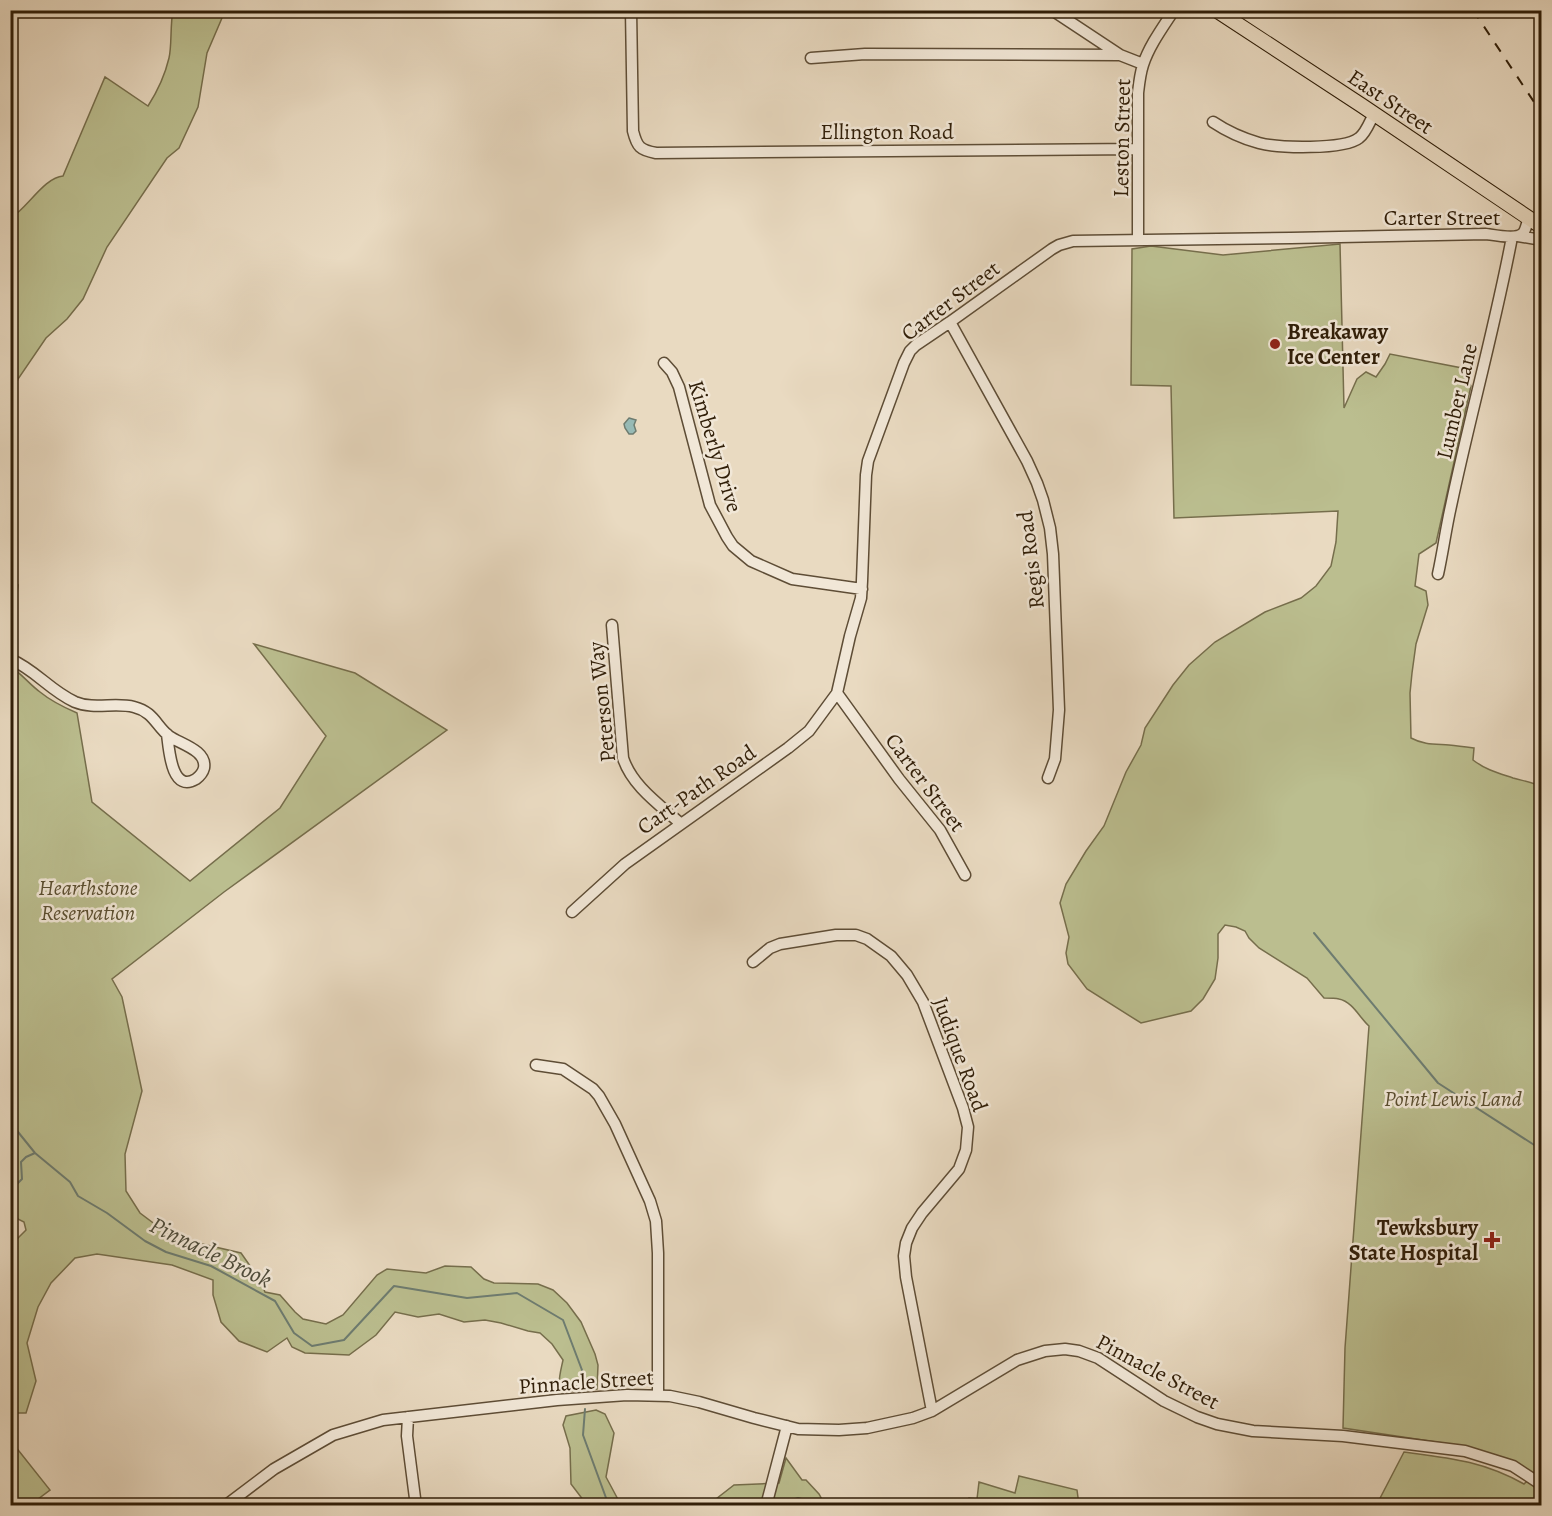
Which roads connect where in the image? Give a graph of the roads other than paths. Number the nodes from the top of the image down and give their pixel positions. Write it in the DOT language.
graph roads {
  1 [pos="631,10"];
  2 [pos="1052,10"];
  3 [pos="1174,10"];
  4 [pos="1216,10"];
  5 [pos="1120,55"];
  6 [pos="811,58"];
  7 [pos="1143,64"];
  8 [pos="1374,114"];
  9 [pos="1213,122"];
  10 [pos="1138,149"];
  11 [pos="1529,218"];
  12 [pos="1542,227"];
  13 [pos="1515,237"];
  14 [pos="1138,240"];
  15 [pos="1542,240"];
  16 [pos="950,322"];
  17 [pos="664,363"];
  18 [pos="1438,574"];
  19 [pos="862,589"];
  20 [pos="612,625"];
  21 [pos="10,659"];
  22 [pos="837,693"];
  23 [pos="167,734"];
  24 [pos="1048,778"];
  25 [pos="681,824"];
  26 [pos="965,875"];
  27 [pos="572,912"];
  28 [pos="753,962"];
  29 [pos="536,1065"];
  30 [pos="658,1395"];
  31 [pos="932,1411"];
  32 [pos="408,1417"];
  33 [pos="787,1426"];
  34 [pos="1542,1485"];
  35 [pos="225,1506"];
  36 [pos="416,1506"];
  37 [pos="766,1506"];
  1 -- 10 [label="street, Ellington Road"];
  2 -- 5 [label="street"];
  3 -- 7 [label="street, Leston Street"];
  4 -- 8 [label="main road, East Street"];
  5 -- 6 [label="street"];
  5 -- 7 [label="street"];
  7 -- 10 [label="street, Leston Street"];
  8 -- 9 [label="street"];
  8 -- 11 [label="main road, East Street"];
  10 -- 14 [label="street, Leston Street"];
  11 -- 12 [label="main road, East Street"];
  11 -- 13 [label="street, Carter Street"];
  13 -- 14 [label="street, Carter Street"];
  13 -- 15 [label="street"];
  13 -- 18 [label="street, Lumber Lane"];
  14 -- 16 [label="street, Carter Street"];
  16 -- 19 [label="street, Carter Street"];
  16 -- 24 [label="street, Regis Road"];
  17 -- 19 [label="street, Kimberly Drive"];
  19 -- 22 [label="street, Carter Street"];
  20 -- 25 [label="street, Peterson Way"];
  21 -- 23 [label="street"];
  22 -- 25 [label="street, Cart-Path Road"];
  22 -- 26 [label="street, Carter Street"];
  25 -- 27 [label="street, Cart-Path Road"];
  28 -- 31 [label="street, Judique Road"];
  29 -- 30 [label="street"];
  30 -- 32 [label="street, Pinnacle Street"];
  30 -- 33 [label="street, Pinnacle Street"];
  31 -- 33 [label="street, Pinnacle Street"];
  31 -- 34 [label="street, Pinnacle Street"];
  32 -- 35 [label="street, Pinnacle Street"];
  32 -- 36 [label="street"];
  33 -- 37 [label="street"];
}
